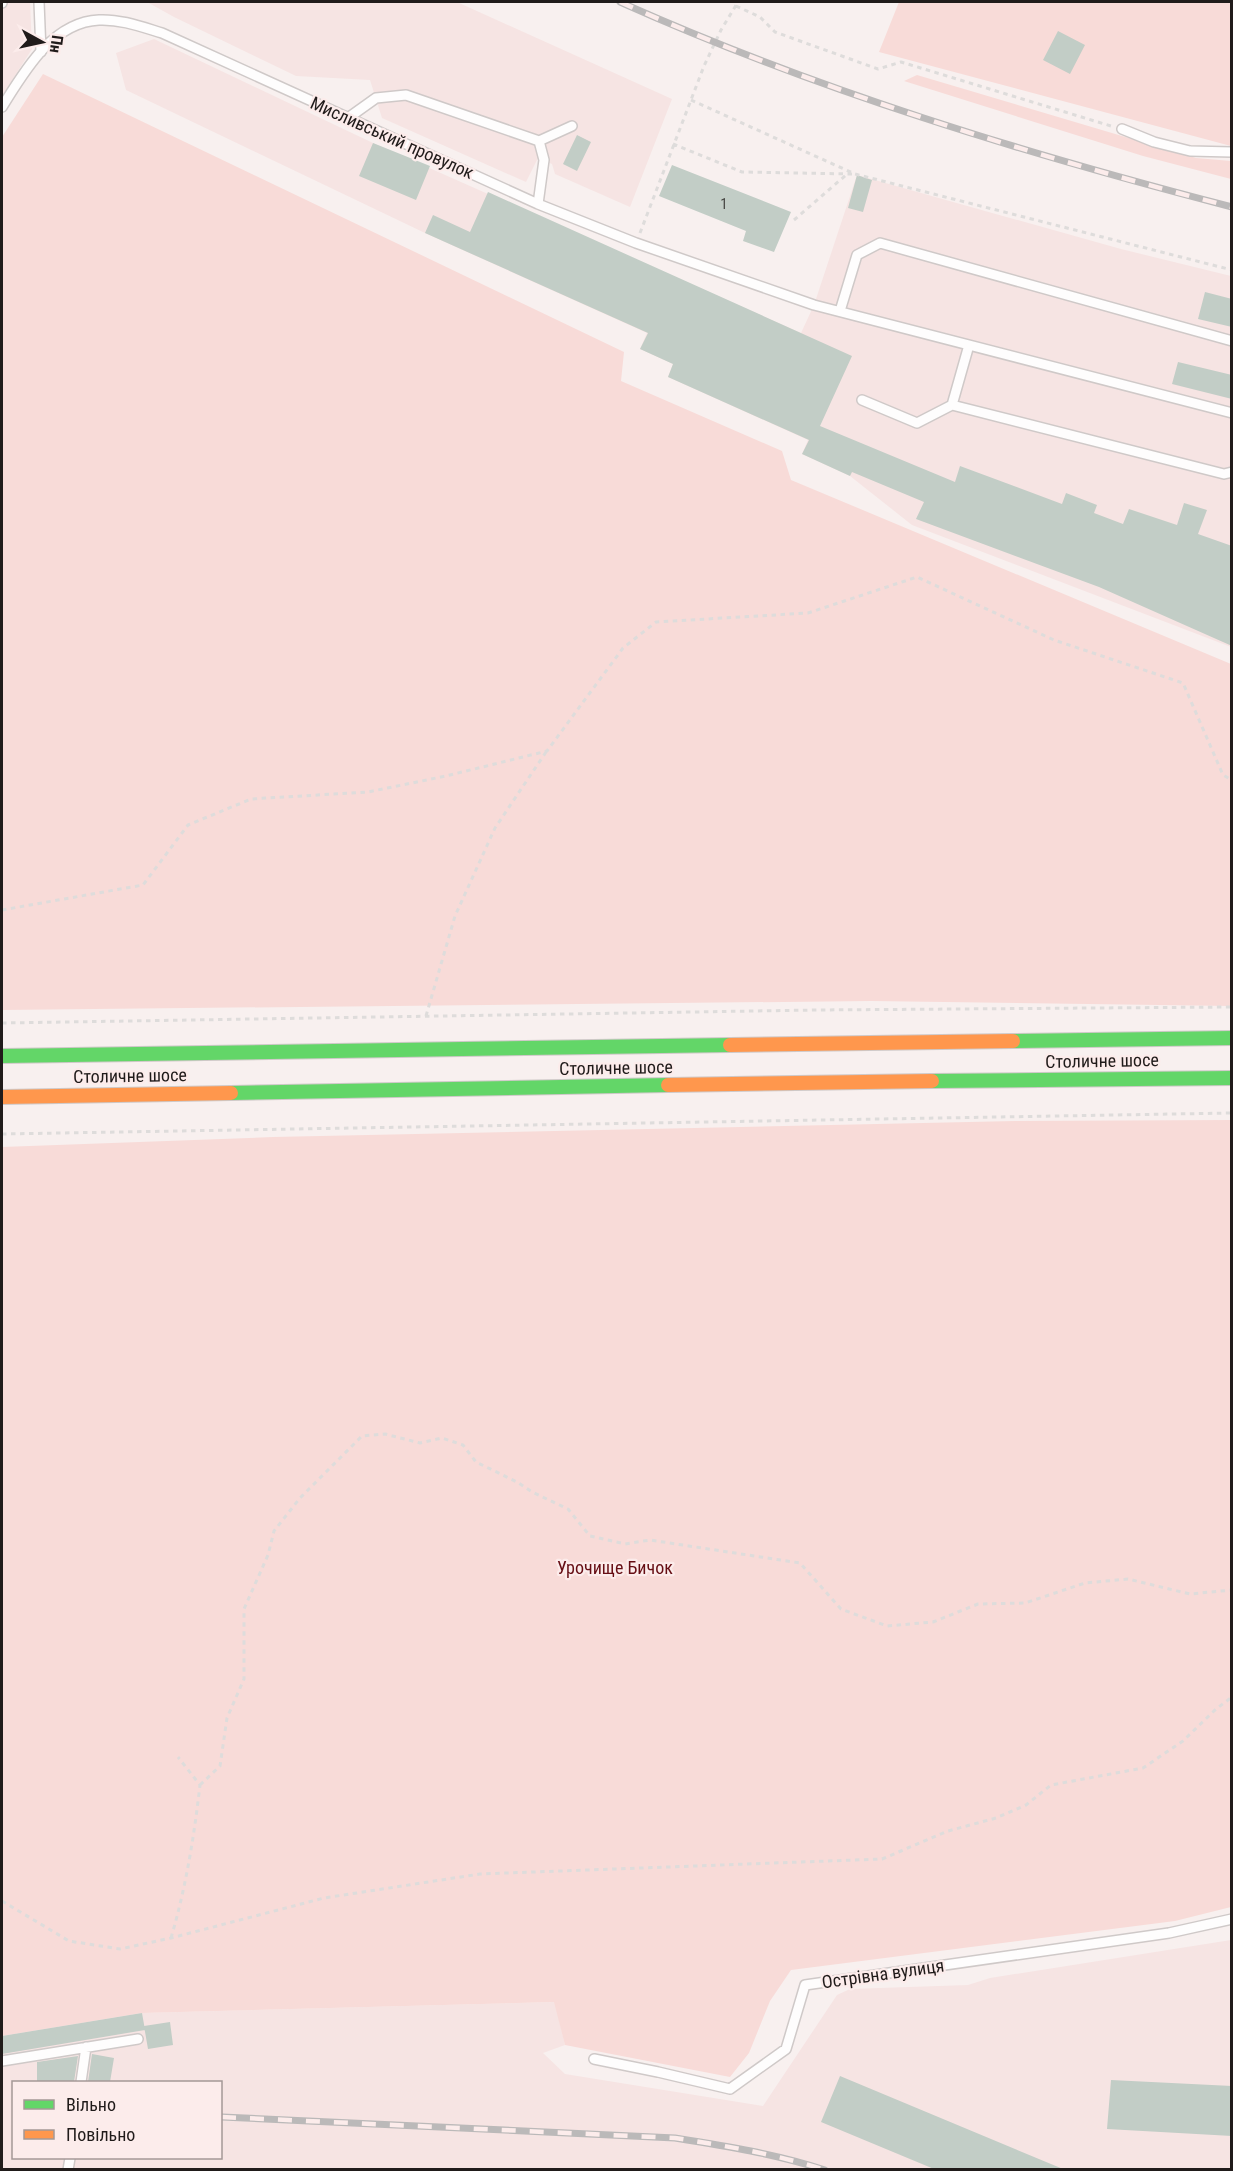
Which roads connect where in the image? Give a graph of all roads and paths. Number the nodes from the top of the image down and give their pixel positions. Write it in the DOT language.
graph roads {
  1 [pos="39,2"];
  2 [pos="738,2"];
  3 [pos="736,6"];
  4 [pos="41,52"];
  5 [pos="691,100"];
  6 [pos="2,107"];
  7 [pos="348,118"];
  8 [pos="572,126"];
  9 [pos="1122,129"];
  10 [pos="539,141"];
  11 [pos="673,144"];
  12 [pos="1232,152"];
  13 [pos="848,174"];
  14 [pos="855,174"];
  15 [pos="538,204"];
  16 [pos="794,220"];
  17 [pos="636,243"];
  18 [pos="1232,270"];
  19 [pos="840,311"];
  20 [pos="1232,340"];
  21 [pos="969,345"];
  22 [pos="862,400"];
  23 [pos="952,405"];
  24 [pos="1232,413"];
  25 [pos="1232,472"];
  26 [pos="547,751"];
  27 [pos="1232,780"];
  28 [pos="2,910"];
  29 [pos="1232,1007"];
  30 [pos="426,1016"];
  31 [pos="2,1023"];
  32 [pos="1232,1038"];
  33 [pos="2,1056"];
  34 [pos="1232,1078"];
  35 [pos="2,1097"];
  36 [pos="1232,1113"];
  37 [pos="2,1134"];
  38 [pos="1232,1590"];
  39 [pos="1232,1697"];
  40 [pos="178,1757"];
  41 [pos="200,1785"];
  42 [pos="2,1901"];
  43 [pos="1232,1919"];
  44 [pos="171,1938"];
  45 [pos="138,2039"];
  46 [pos="86,2047"];
  47 [pos="594,2060"];
  48 [pos="2,2061"];
  49 [pos="81,2081"];
  1 -- 4 [label="lane"];
  2 -- 3 [label="path"];
  3 -- 5 [label="path"];
  3 -- 9 [label="path"];
  4 -- 6 [label="lane, Мисливський провулок"];
  4 -- 7 [label="lane, Мисливський провулок"];
  5 -- 11 [label="path"];
  5 -- 14 [label="path"];
  7 -- 10 [label="lane"];
  7 -- 15 [label="lane, Мисливський провулок"];
  8 -- 10 [label="lane"];
  9 -- 12 [label="lane"];
  10 -- 15 [label="lane"];
  11 -- 13 [label="path"];
  11 -- 17 [label="path"];
  13 -- 14 [label="path"];
  13 -- 16 [label="path"];
  14 -- 18 [label="path"];
  15 -- 17 [label="lane, Мисливський провулок"];
  17 -- 19 [label="lane, Мисливський провулок"];
  19 -- 20 [label="lane"];
  19 -- 21 [label="lane, Мисливський провулок"];
  21 -- 23 [label="lane"];
  21 -- 24 [label="lane, Мисливський провулок"];
  22 -- 23 [label="lane"];
  23 -- 25 [label="lane"];
  26 -- 27 [label="path"];
  26 -- 28 [label="path"];
  26 -- 30 [label="path"];
  29 -- 30 [label="path"];
  30 -- 31 [label="path"];
  32 -- 33 [label="highway, Столичне шосе"];
  34 -- 35 [label="highway, Столичне шосе"];
  36 -- 37 [label="path"];
  38 -- 41 [label="path"];
  39 -- 44 [label="path"];
  40 -- 41 [label="path"];
  41 -- 44 [label="path"];
  42 -- 44 [label="path"];
  43 -- 47 [label="lane, Острівна вулиця"];
  45 -- 46 [label="lane"];
  46 -- 48 [label="lane"];
  46 -- 49 [label="lane"];
}
